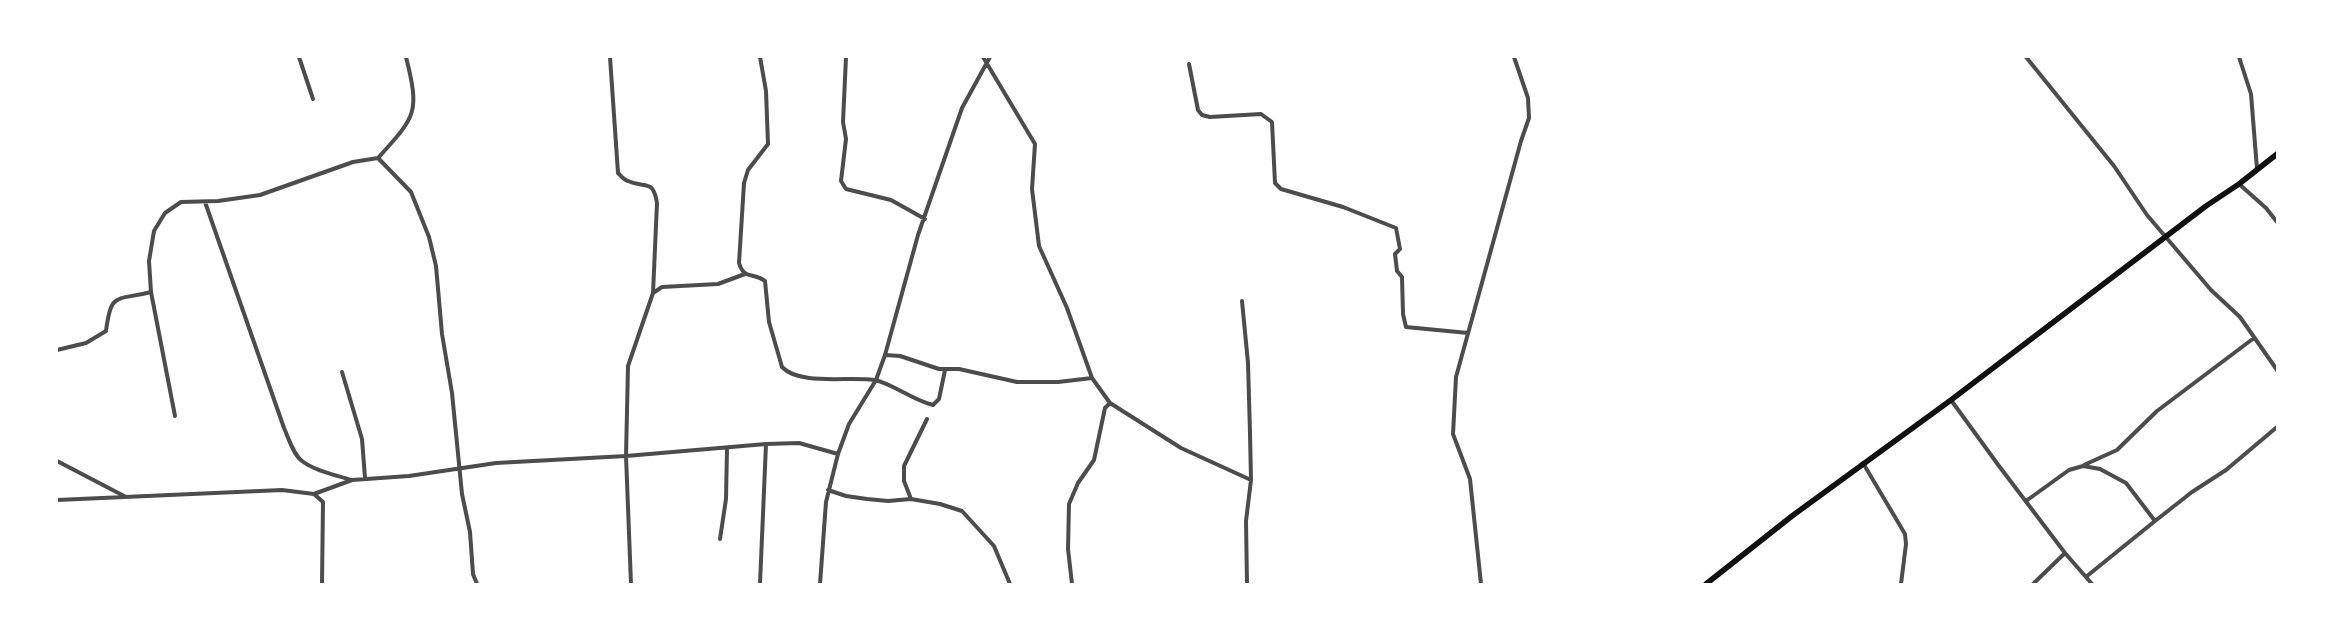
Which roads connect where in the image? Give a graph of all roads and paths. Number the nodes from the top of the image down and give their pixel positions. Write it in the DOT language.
graph roads {
  1 [pos="299,57"];
  2 [pos="406,57"];
  3 [pos="610,57"];
  4 [pos="760,57"];
  5 [pos="846,57"];
  6 [pos="984,57"];
  7 [pos="1514,57"];
  8 [pos="2026,57"];
  9 [pos="2239,57"];
  10 [pos="989,59"];
  11 [pos="1189,64"];
  12 [pos="313,100"];
  13 [pos="2277,154"];
  14 [pos="378,158"];
  15 [pos="2258,169"];
  16 [pos="2239,184"];
  17 [pos="205,202"];
  18 [pos="925,219"];
  19 [pos="2277,222"];
  20 [pos="2166,236"];
  21 [pos="745,274"];
  22 [pos="151,292"];
  23 [pos="653,293"];
  24 [pos="1242,301"];
  25 [pos="1468,333"];
  26 [pos="2254,338"];
  27 [pos="57,350"];
  28 [pos="885,355"];
  29 [pos="945,370"];
  30 [pos="2277,370"];
  31 [pos="342,372"];
  32 [pos="1092,378"];
  33 [pos="876,380"];
  34 [pos="1951,400"];
  35 [pos="1110,403"];
  36 [pos="175,416"];
  37 [pos="927,419"];
  38 [pos="2277,427"];
  39 [pos="766,444"];
  40 [pos="727,448"];
  41 [pos="838,454"];
  42 [pos="626,456"];
  43 [pos="57,461"];
  44 [pos="1863,463"];
  45 [pos="2084,466"];
  46 [pos="460,470"];
  47 [pos="365,478"];
  48 [pos="352,480"];
  49 [pos="1251,480"];
  50 [pos="828,490"];
  51 [pos="314,494"];
  52 [pos="126,497"];
  53 [pos="911,499"];
  54 [pos="57,500"];
  55 [pos="2026,501"];
  56 [pos="2155,521"];
  57 [pos="720,539"];
  58 [pos="2065,553"];
  59 [pos="2087,576"];
  60 [pos="322,584"];
  61 [pos="477,584"];
  62 [pos="631,584"];
  63 [pos="760,584"];
  64 [pos="820,584"];
  65 [pos="1010,584"];
  66 [pos="1072,584"];
  67 [pos="1247,584"];
  68 [pos="1481,584"];
  69 [pos="1706,584"];
  70 [pos="1901,584"];
  71 [pos="2033,584"];
  72 [pos="2092,584"];
  1 -- 12 [label="street"];
  2 -- 14 [label="street"];
  3 -- 23 [label="street"];
  4 -- 21 [label="street"];
  5 -- 18 [label="street"];
  6 -- 10 [label="street"];
  7 -- 25 [label="street"];
  8 -- 20 [label="street"];
  9 -- 15 [label="street"];
  10 -- 18 [label="street"];
  10 -- 32 [label="street"];
  11 -- 25 [label="street"];
  13 -- 15 [label="main road"];
  14 -- 17 [label="street"];
  14 -- 46 [label="street"];
  15 -- 16 [label="main road"];
  16 -- 19 [label="street"];
  16 -- 20 [label="main road"];
  17 -- 22 [label="street"];
  17 -- 48 [label="street"];
  18 -- 28 [label="street"];
  20 -- 26 [label="street"];
  20 -- 34 [label="main road"];
  21 -- 23 [label="street"];
  21 -- 33 [label="street"];
  22 -- 27 [label="street"];
  22 -- 36 [label="street"];
  23 -- 42 [label="street"];
  24 -- 49 [label="street"];
  25 -- 68 [label="street"];
  26 -- 30 [label="street"];
  26 -- 45 [label="street"];
  28 -- 29 [label="street"];
  28 -- 33 [label="street"];
  29 -- 32 [label="street"];
  29 -- 33 [label="street"];
  31 -- 47 [label="street"];
  32 -- 35 [label="street"];
  33 -- 41 [label="street"];
  34 -- 44 [label="main road"];
  34 -- 55 [label="street"];
  35 -- 49 [label="street"];
  35 -- 66 [label="street"];
  37 -- 53 [label="street"];
  38 -- 56 [label="street"];
  39 -- 40 [label="street"];
  39 -- 41 [label="street"];
  39 -- 63 [label="street"];
  40 -- 42 [label="street"];
  40 -- 57 [label="street"];
  41 -- 50 [label="street"];
  42 -- 46 [label="street"];
  42 -- 62 [label="street"];
  43 -- 52 [label="street"];
  44 -- 69 [label="main road"];
  44 -- 70 [label="street"];
  45 -- 55 [label="street"];
  45 -- 56 [label="street"];
  46 -- 47 [label="street"];
  46 -- 61 [label="street"];
  47 -- 48 [label="street"];
  48 -- 51 [label="street"];
  49 -- 67 [label="street"];
  50 -- 53 [label="street"];
  50 -- 64 [label="street"];
  51 -- 52 [label="street"];
  51 -- 60 [label="street"];
  52 -- 54 [label="street"];
  53 -- 65 [label="street"];
  55 -- 58 [label="street"];
  56 -- 59 [label="street"];
  58 -- 59 [label="street"];
  58 -- 71 [label="street"];
  59 -- 72 [label="street"];
}
